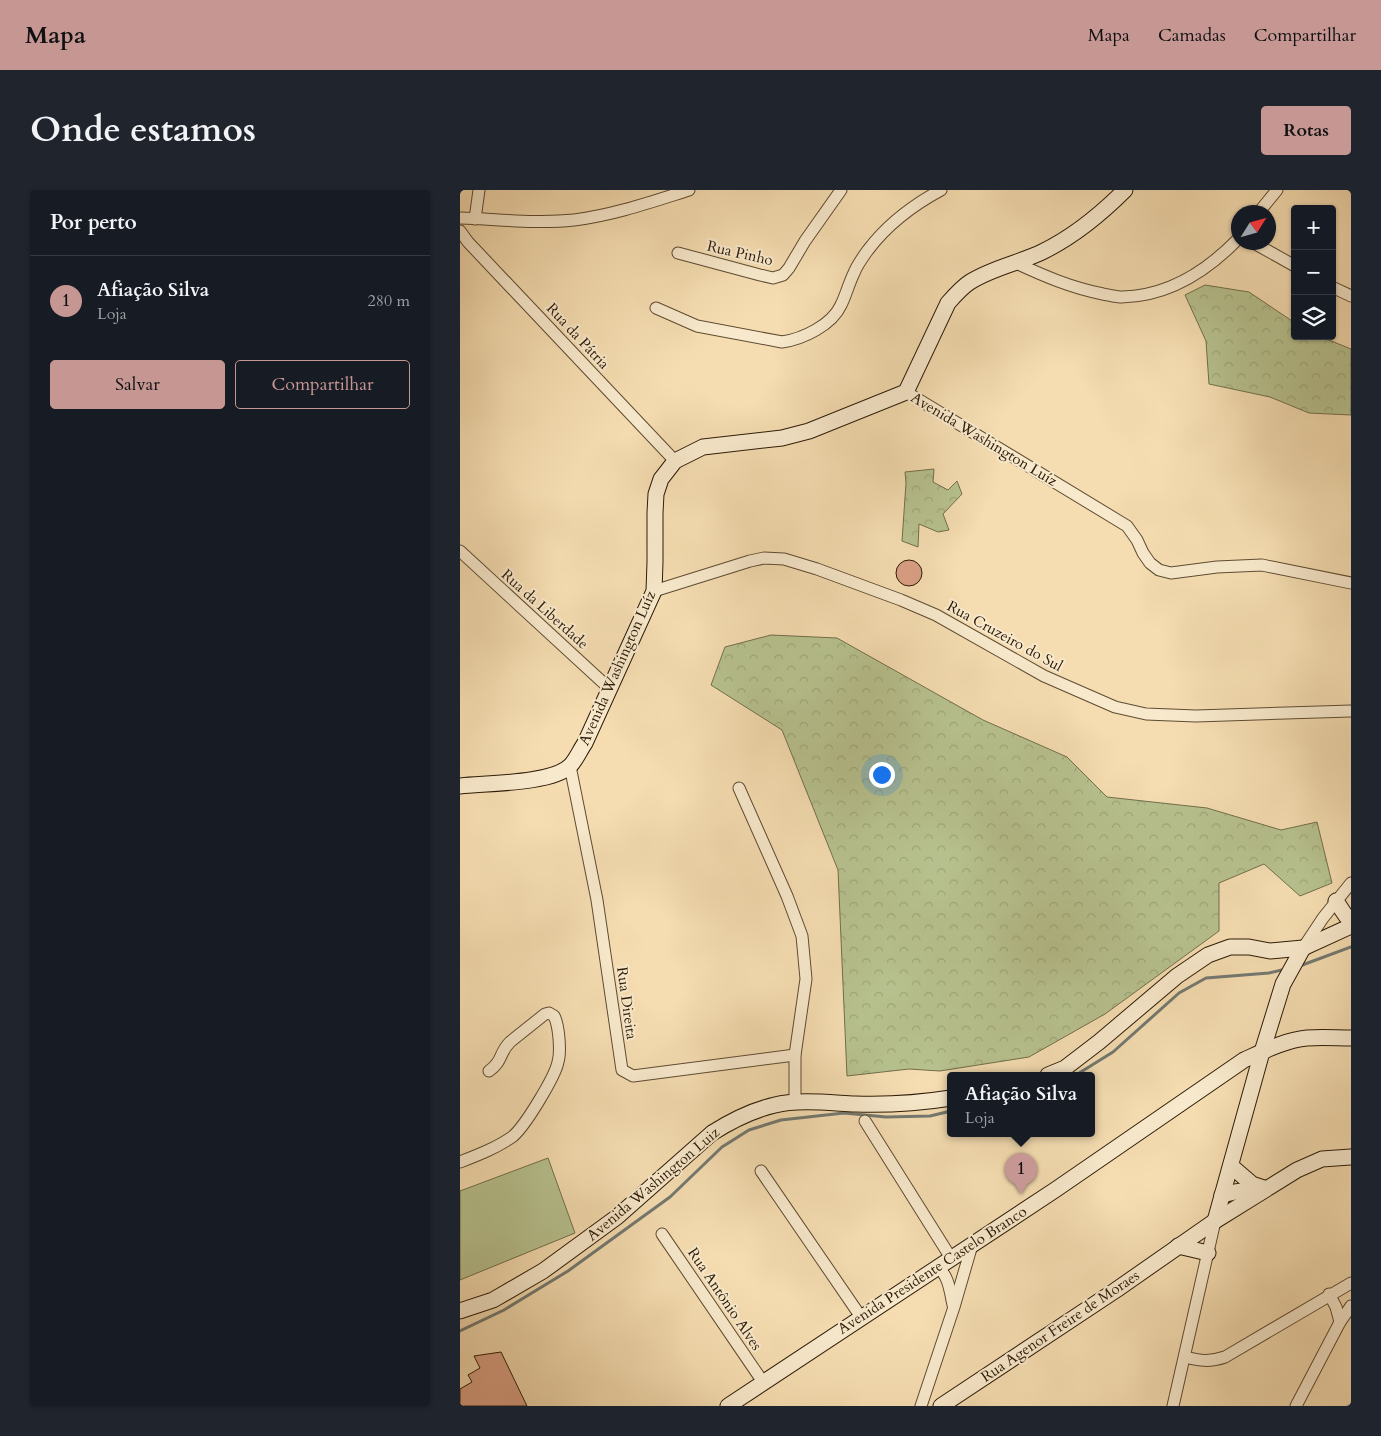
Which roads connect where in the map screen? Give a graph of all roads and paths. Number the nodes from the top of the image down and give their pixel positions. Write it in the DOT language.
graph roads {
  1 [pos="479,190"];
  2 [pos="689,190"];
  3 [pos="841,190"];
  4 [pos="941,190"];
  5 [pos="1277,190"];
  6 [pos="1122,191"];
  7 [pos="1265,205"];
  8 [pos="460,218"];
  9 [pos="475,219"];
  10 [pos="460,231"];
  11 [pos="1231,246"];
  12 [pos="1266,250"];
  13 [pos="678,253"];
  14 [pos="1016,263"];
  15 [pos="1291,264"];
  16 [pos="1336,289"];
  17 [pos="1351,296"];
  18 [pos="656,308"];
  19 [pos="906,392"];
  20 [pos="675,461"];
  21 [pos="460,551"];
  22 [pos="1351,583"];
  23 [pos="654,591"];
  24 [pos="610,689"];
  25 [pos="1351,711"];
  26 [pos="570,766"];
  27 [pos="460,786"];
  28 [pos="739,788"];
  29 [pos="1351,884"];
  30 [pos="1336,901"];
  31 [pos="1351,919"];
  32 [pos="1351,926"];
  33 [pos="1303,948"];
  34 [pos="1351,1038"];
  35 [pos="1262,1052"];
  36 [pos="795,1055"];
  37 [pos="489,1071"];
  38 [pos="1055,1072"];
  39 [pos="947,1099"];
  40 [pos="795,1103"];
  41 [pos="865,1121"];
  42 [pos="1351,1157"];
  43 [pos="460,1162"];
  44 [pos="1231,1166"];
  45 [pos="761,1170"];
  46 [pos="1267,1188"];
  47 [pos="1222,1195"];
  48 [pos="1215,1221"];
  49 [pos="662,1234"];
  50 [pos="972,1245"];
  51 [pos="1178,1246"];
  52 [pos="1208,1254"];
  53 [pos="951,1258"];
  54 [pos="937,1266"];
  55 [pos="1351,1283"];
  56 [pos="1329,1294"];
  57 [pos="1351,1306"];
  58 [pos="954,1307"];
  59 [pos="460,1311"];
  60 [pos="861,1317"];
  61 [pos="1340,1322"];
  62 [pos="1185,1357"];
  63 [pos="763,1382"];
  64 [pos="728,1406"];
  65 [pos="921,1406"];
  66 [pos="941,1406"];
  67 [pos="1173,1406"];
  68 [pos="1296,1406"];
  1 -- 9 [label="street"];
  2 -- 9 [label="street"];
  3 -- 13 [label="street, Rua Pinho"];
  4 -- 18 [label="street"];
  5 -- 7 [label="street"];
  6 -- 14 [label="main road"];
  8 -- 9 [label="street"];
  10 -- 20 [label="street, Rua da Pátria"];
  11 -- 14 [label="street"];
  12 -- 15 [label="street"];
  14 -- 19 [label="main road"];
  16 -- 17 [label="street"];
  19 -- 20 [label="main road, Avenida Washington Luíz"];
  19 -- 22 [label="street, Avenida Washington Luíz"];
  20 -- 23 [label="main road, Avenida Washington Luíz"];
  21 -- 24 [label="street, Rua da Liberdade"];
  23 -- 24 [label="main road, Avenida Washington Luíz"];
  23 -- 25 [label="street, Rua Cruzeiro do Sul"];
  24 -- 26 [label="main road, Avenida Washington Luíz"];
  26 -- 27 [label="main road"];
  26 -- 36 [label="street, Rua Direita"];
  28 -- 36 [label="street"];
  29 -- 30 [label="street"];
  30 -- 31 [label="main road"];
  30 -- 33 [label="street"];
  32 -- 33 [label="main road"];
  33 -- 35 [label="main road"];
  33 -- 38 [label="main road"];
  34 -- 35 [label="main road, Avenida Presidente Castelo Branco"];
  35 -- 44 [label="main road"];
  35 -- 50 [label="main road, Avenida Presidente Castelo Branco"];
  36 -- 40 [label="street"];
  37 -- 43 [label="street"];
  39 -- 40 [label="main road, Avenida Washington Luiz"];
  40 -- 59 [label="main road, Avenida Washington Luiz"];
  41 -- 53 [label="street"];
  42 -- 46 [label="main road, Rua Agenor Freire de Moraes"];
  44 -- 46 [label="main road"];
  44 -- 47 [label="main road"];
  45 -- 60 [label="street"];
  46 -- 47 [label="main road"];
  46 -- 48 [label="main road, Rua Agenor Freire de Moraes"];
  47 -- 48 [label="main road"];
  48 -- 51 [label="main road, Rua Agenor Freire de Moraes"];
  48 -- 52 [label="street"];
  49 -- 63 [label="street, Rua Antônio Alves"];
  50 -- 53 [label="main road, Avenida Presidente Castelo Branco"];
  50 -- 58 [label="street"];
  51 -- 52 [label="main road"];
  51 -- 66 [label="main road, Rua Agenor Freire de Moraes"];
  52 -- 62 [label="street"];
  53 -- 54 [label="main road, Avenida Presidente Castelo Branco"];
  54 -- 58 [label="street"];
  54 -- 60 [label="main road, Avenida Presidente Castelo Branco"];
  55 -- 56 [label="street"];
  56 -- 61 [label="street"];
  56 -- 62 [label="street"];
  57 -- 61 [label="street"];
  58 -- 65 [label="street"];
  60 -- 63 [label="main road, Avenida Presidente Castelo Branco"];
  61 -- 68 [label="street"];
  62 -- 67 [label="street"];
  63 -- 64 [label="main road, Avenida Presidente Castelo Branco"];
}
